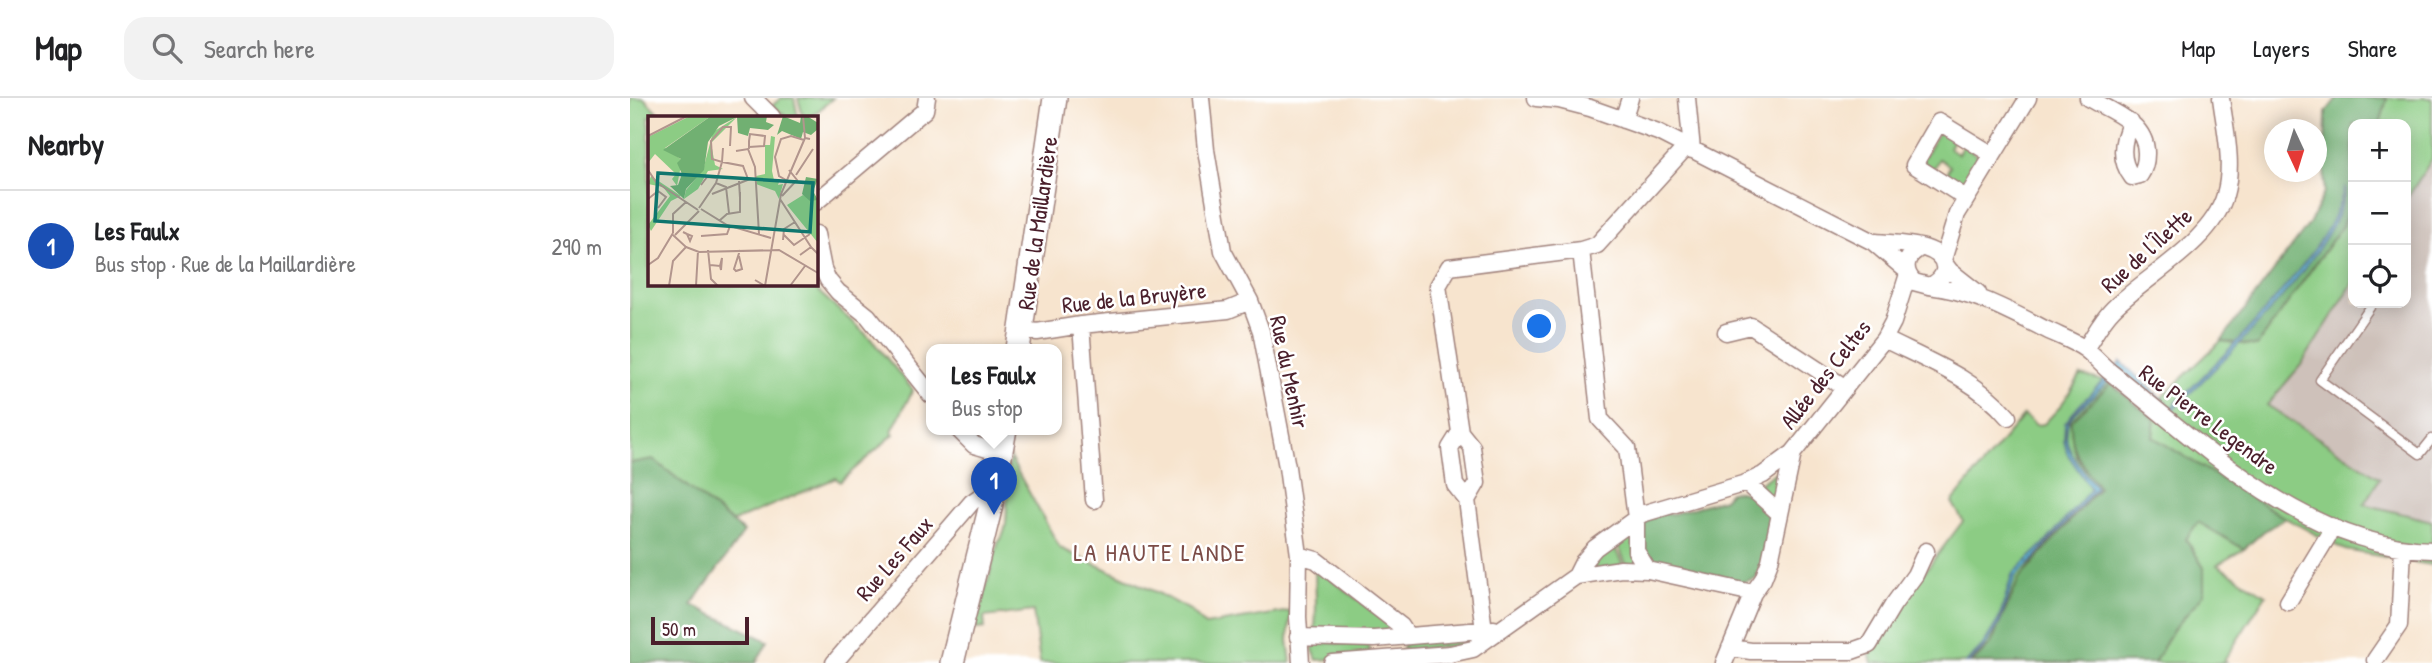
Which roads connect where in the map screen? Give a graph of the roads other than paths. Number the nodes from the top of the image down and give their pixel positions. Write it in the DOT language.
graph roads {
  1 [pos="753,98"];
  2 [pos="927,98"];
  3 [pos="1055,98"];
  4 [pos="1200,98"];
  5 [pos="1536,98"];
  6 [pos="1630,98"];
  7 [pos="1687,98"];
  8 [pos="2028,98"];
  9 [pos="2088,98"];
  10 [pos="2221,98"];
  11 [pos="1559,99"];
  12 [pos="768,116"];
  13 [pos="1623,120"];
  14 [pos="2131,122"];
  15 [pos="1689,148"];
  16 [pos="1993,155"];
  17 [pos="1966,198"];
  18 [pos="817,201"];
  19 [pos="1957,214"];
  20 [pos="817,239"];
  21 [pos="1873,242"];
  22 [pos="1922,248"];
  23 [pos="1581,250"];
  24 [pos="1944,262"];
  25 [pos="1907,272"];
  26 [pos="1926,286"];
  27 [pos="1986,299"];
  28 [pos="1250,301"];
  29 [pos="2370,308"];
  30 [pos="1893,322"];
  31 [pos="1081,325"];
  32 [pos="1726,332"];
  33 [pos="1020,340"];
  34 [pos="1884,340"];
  35 [pos="2085,349"];
  36 [pos="1844,387"];
  37 [pos="926,390"];
  38 [pos="2008,417"];
  39 [pos="1460,432"];
  40 [pos="964,435"];
  41 [pos="1004,435"];
  42 [pos="2432,439"];
  43 [pos="1001,453"];
  44 [pos="1793,453"];
  45 [pos="1746,483"];
  46 [pos="993,494"];
  47 [pos="1467,499"];
  48 [pos="1094,500"];
  49 [pos="1779,513"];
  50 [pos="1636,518"];
  51 [pos="2331,526"];
  52 [pos="2403,549"];
  53 [pos="2432,550"];
  54 [pos="1926,551"];
  55 [pos="1299,555"];
  56 [pos="1648,570"];
  57 [pos="1576,576"];
  58 [pos="1753,593"];
  59 [pos="2288,602"];
  60 [pos="1504,628"];
  61 [pos="1484,630"];
  62 [pos="1402,636"];
  63 [pos="1298,637"];
  64 [pos="1374,639"];
  65 [pos="1727,656"];
  66 [pos="1388,660"];
  67 [pos="2375,660"];
  68 [pos="834,663"];
  69 [pos="952,663"];
  70 [pos="1301,663"];
  71 [pos="1332,663"];
  1 -- 12 [label="street"];
  2 -- 18 [label="street"];
  3 -- 33 [label="street, Rue de la Maillardière"];
  4 -- 28 [label="street, Rue du Menhir"];
  5 -- 11 [label="street"];
  6 -- 13 [label="street"];
  7 -- 15 [label="street"];
  8 -- 16 [label="street"];
  9 -- 14 [label="street"];
  10 -- 35 [label="street, Rue de l'Îlette"];
  11 -- 13 [label="street"];
  13 -- 15 [label="street"];
  15 -- 21 [label="street"];
  15 -- 23 [label="street"];
  16 -- 17 [label="street"];
  16 -- 17 [label="street"];
  17 -- 19 [label="street"];
  19 -- 22 [label="street"];
  19 -- 24 [label="street"];
  20 -- 37 [label="street"];
  21 -- 22 [label="street"];
  21 -- 25 [label="street"];
  22 -- 24 [label="street"];
  22 -- 25 [label="street"];
  23 -- 39 [label="street"];
  23 -- 50 [label="street"];
  24 -- 26 [label="street"];
  24 -- 27 [label="street"];
  25 -- 26 [label="street"];
  25 -- 30 [label="street, Allée des Celtes"];
  26 -- 27 [label="street"];
  26 -- 30 [label="street, Allée des Celtes"];
  27 -- 35 [label="street, Rue Pierre Legendre"];
  28 -- 31 [label="street, Rue de la Bruyère"];
  28 -- 55 [label="street, Rue du Menhir"];
  29 -- 42 [label="lane"];
  30 -- 34 [label="street, Allée des Celtes"];
  31 -- 33 [label="street, Rue de la Bruyère"];
  31 -- 48 [label="street"];
  32 -- 36 [label="street"];
  34 -- 36 [label="street, Allée des Celtes"];
  34 -- 38 [label="street"];
  35 -- 51 [label="street, Rue Pierre Legendre"];
  36 -- 44 [label="street, Allée des Celtes"];
  39 -- 47 [label="street"];
  39 -- 47 [label="street"];
  40 -- 43 [label="street"];
  41 -- 43 [label="street"];
  43 -- 46 [label="street"];
  44 -- 45 [label="street, Allée des Celtes"];
  44 -- 49 [label="street, Allée des Celtes"];
  45 -- 49 [label="street"];
  45 -- 50 [label="street, Allée des Celtes"];
  46 -- 68 [label="street, Rue Les Faux"];
  46 -- 69 [label="street"];
  47 -- 61 [label="street"];
  49 -- 58 [label="street, Allée des Celtes"];
  50 -- 56 [label="street"];
  50 -- 57 [label="street, Allée des Celtes"];
  51 -- 52 [label="street, Rue Pierre Legendre"];
  51 -- 59 [label="street"];
  52 -- 53 [label="street, Rue Pierre Legendre"];
  52 -- 67 [label="street"];
  54 -- 65 [label="street"];
  55 -- 62 [label="street"];
  55 -- 63 [label="street, Rue du Menhir"];
  56 -- 57 [label="street, Allée des Celtes"];
  56 -- 58 [label="street, Allée des Celtes"];
  57 -- 60 [label="street, Allée des Celtes"];
  58 -- 65 [label="street"];
  60 -- 61 [label="street"];
  60 -- 66 [label="street, Allée des Celtes"];
  61 -- 62 [label="street"];
  62 -- 64 [label="street"];
  62 -- 66 [label="lane"];
  63 -- 64 [label="street"];
  63 -- 70 [label="street, Rue du Menhir"];
  64 -- 66 [label="lane"];
  66 -- 71 [label="street, Allée des Celtes"];
}
